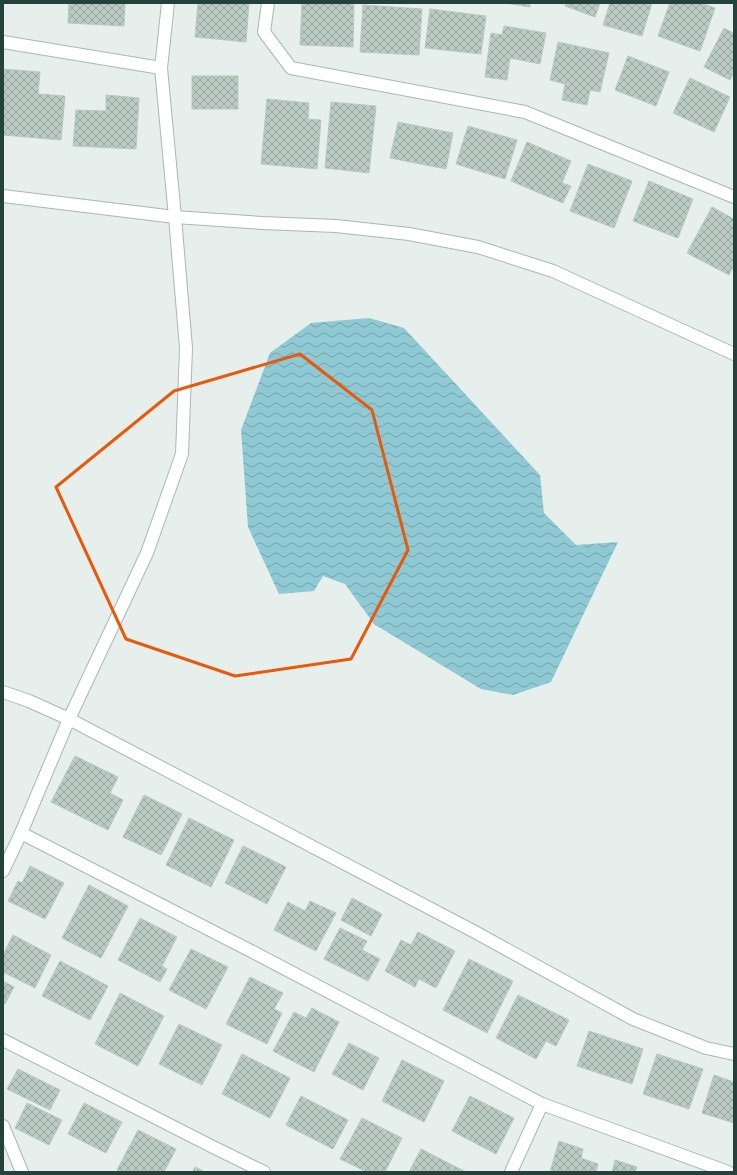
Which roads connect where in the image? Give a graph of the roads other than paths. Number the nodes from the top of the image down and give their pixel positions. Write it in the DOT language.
graph roads {
  1 [pos="168,3"];
  2 [pos="268,3"];
  3 [pos="3,42"];
  4 [pos="161,68"];
  5 [pos="3,196"];
  6 [pos="734,197"];
  7 [pos="175,217"];
  8 [pos="734,354"];
  9 [pos="3,692"];
  10 [pos="69,719"];
  11 [pos="21,833"];
  12 [pos="3,871"];
  13 [pos="3,1040"];
  14 [pos="734,1054"];
  15 [pos="542,1104"];
  16 [pos="3,1126"];
  17 [pos="22,1172"];
  18 [pos="264,1172"];
  19 [pos="511,1172"];
  20 [pos="728,1172"];
  1 -- 4 [label="street"];
  2 -- 6 [label="street"];
  3 -- 4 [label="street"];
  4 -- 7 [label="street"];
  5 -- 7 [label="street"];
  7 -- 8 [label="street"];
  7 -- 10 [label="street"];
  9 -- 10 [label="street"];
  10 -- 11 [label="street"];
  10 -- 14 [label="street"];
  11 -- 12 [label="street"];
  11 -- 15 [label="street"];
  13 -- 18 [label="street"];
  15 -- 19 [label="street"];
  15 -- 20 [label="street"];
  16 -- 17 [label="street"];
}
